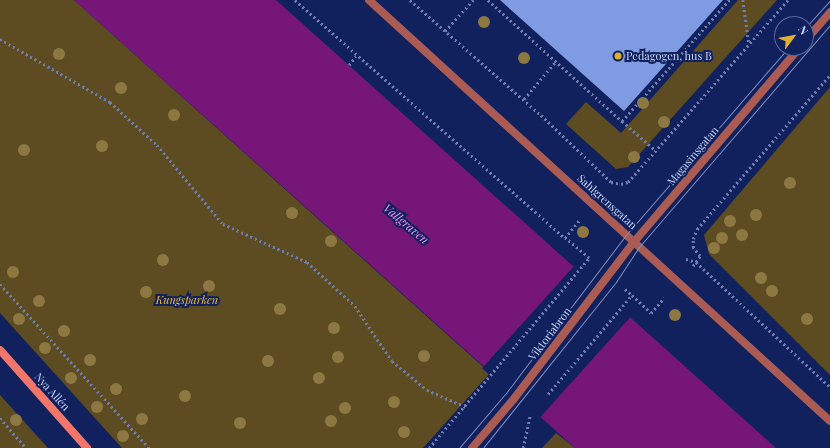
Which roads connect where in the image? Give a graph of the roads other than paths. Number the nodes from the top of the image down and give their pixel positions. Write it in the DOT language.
graph roads {
  1 [pos="369,0"];
  2 [pos="830,12"];
  3 [pos="814,31"];
  4 [pos="792,56"];
  5 [pos="634,242"];
  6 [pos="604,281"];
  7 [pos="0,350"];
  8 [pos="830,421"];
  9 [pos="87,448"];
  10 [pos="472,448"];
  1 -- 5 [label="street, Sahlgrensgatan"];
  2 -- 3 [label="street"];
  4 -- 5 [label="street, Magasinsgatan"];
  5 -- 6 [label="street, Magasinsgatan"];
  5 -- 8 [label="street, Sahlgrensgatan"];
  6 -- 10 [label="street, Viktoriabron"];
  7 -- 9 [label="main road, Nya Allén"];
}
